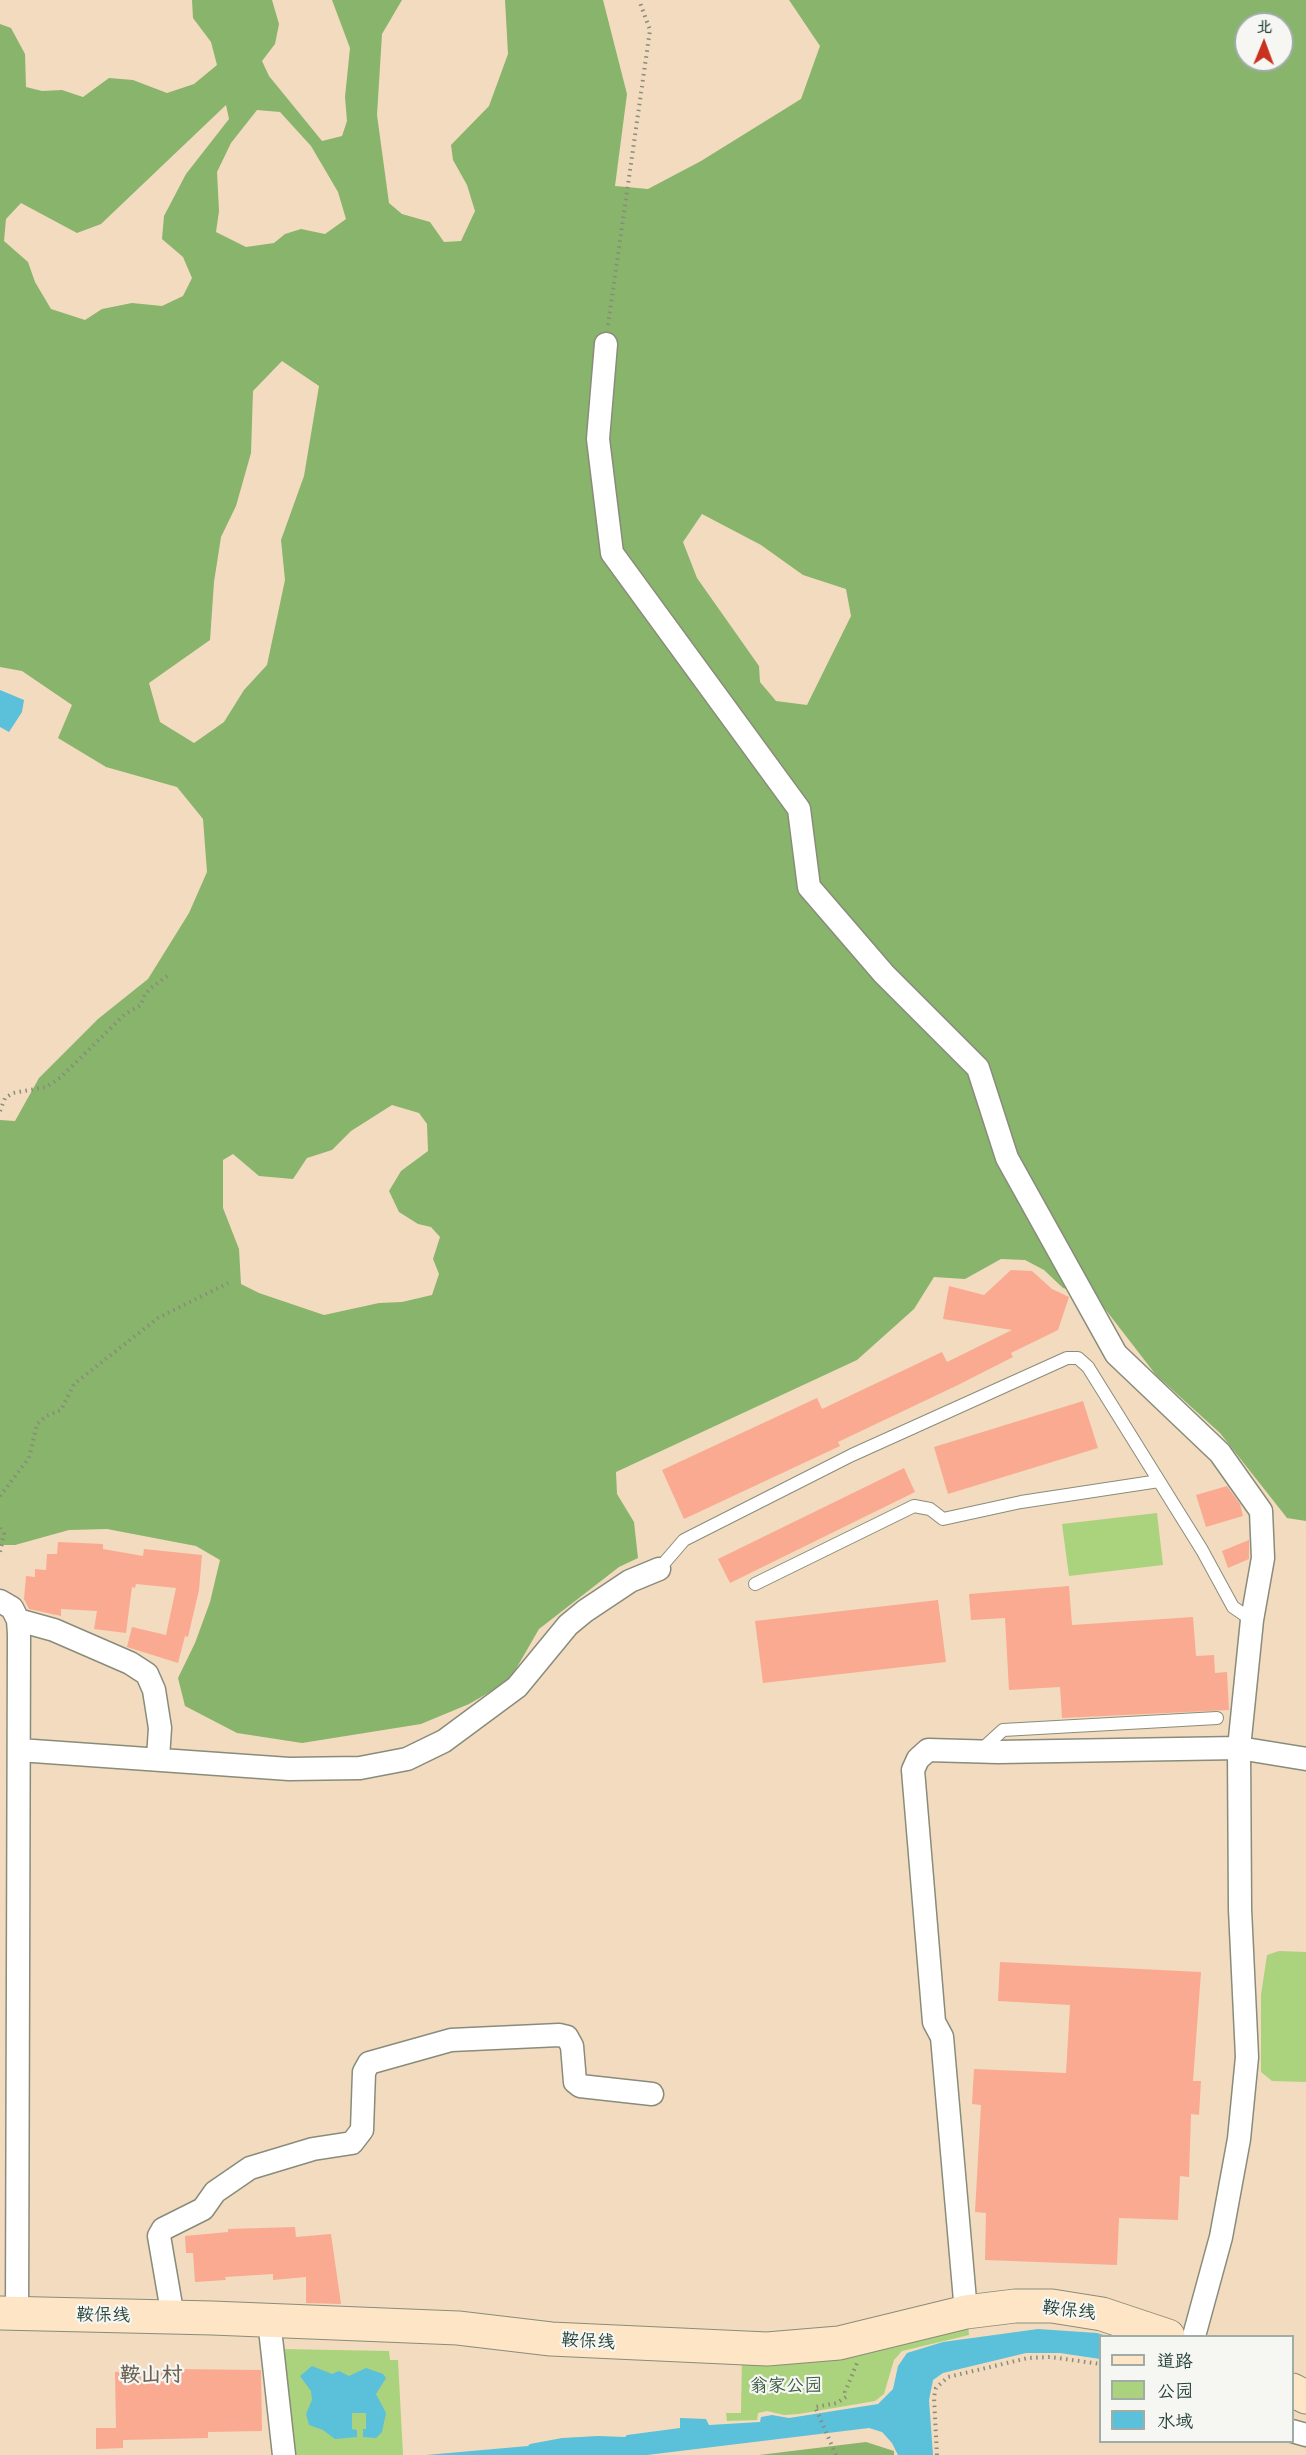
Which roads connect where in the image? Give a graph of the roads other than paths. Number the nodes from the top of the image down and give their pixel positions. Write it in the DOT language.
graph roads {
  1 [pos="606,344"];
  2 [pos="1159,1481"];
  3 [pos="659,1569"];
  4 [pos="755,1584"];
  5 [pos="0,1601"];
  6 [pos="18,1620"];
  7 [pos="1252,1620"];
  8 [pos="1217,1718"];
  9 [pos="1239,1748"];
  10 [pos="19,1750"];
  11 [pos="980,1752"];
  12 [pos="158,1758"];
  13 [pos="1306,1759"];
  14 [pos="652,2094"];
  15 [pos="966,2312"];
  16 [pos="8,2313"];
  17 [pos="173,2317"];
  18 [pos="268,2320"];
  19 [pos="1162,2335"];
  20 [pos="1195,2335"];
  21 [pos="284,2455"];
  1 -- 7 [label="street"];
  2 -- 3 [label="lane"];
  2 -- 4 [label="lane"];
  2 -- 7 [label="lane"];
  3 -- 12 [label="street"];
  5 -- 6 [label="street"];
  6 -- 10 [label="street"];
  6 -- 12 [label="street"];
  7 -- 9 [label="street"];
  8 -- 11 [label="lane"];
  9 -- 11 [label="street"];
  9 -- 13 [label="street"];
  9 -- 20 [label="street"];
  10 -- 12 [label="street"];
  10 -- 16 [label="street"];
  11 -- 15 [label="street"];
  14 -- 17 [label="street"];
  15 -- 18 [label="main road, 鞍保线"];
  15 -- 19 [label="main road, 鞍保线"];
  16 -- 17 [label="main road, 鞍保线"];
  17 -- 18 [label="main road, 鞍保线"];
  18 -- 21 [label="street"];
}
